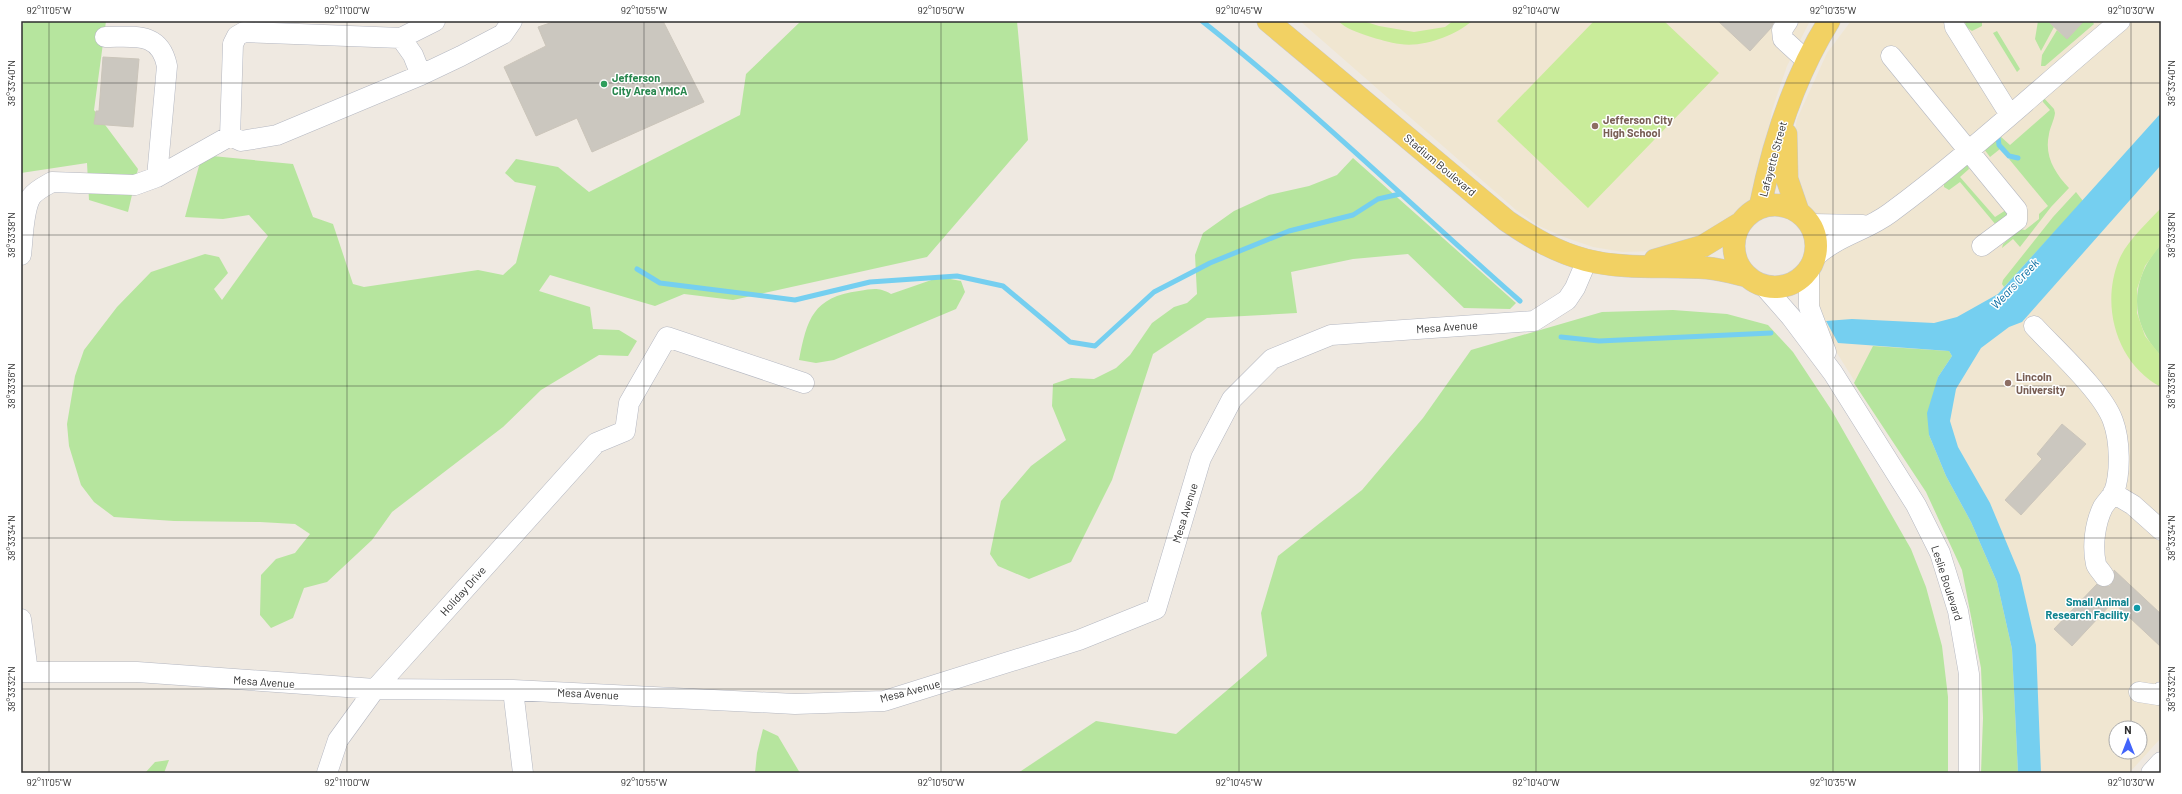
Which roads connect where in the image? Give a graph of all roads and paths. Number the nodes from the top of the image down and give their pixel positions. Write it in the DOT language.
graph roads {
  1 [pos="435,21"];
  2 [pos="512,21"];
  3 [pos="1268,21"];
  4 [pos="1788,21"];
  5 [pos="1829,21"];
  6 [pos="1954,21"];
  7 [pos="2120,21"];
  8 [pos="105,37"];
  9 [pos="401,38"];
  10 [pos="1891,56"];
  11 [pos="1807,61"];
  12 [pos="421,75"];
  13 [pos="1787,111"];
  14 [pos="2010,115"];
  15 [pos="230,136"];
  16 [pos="1968,150"];
  17 [pos="157,177"];
  18 [pos="1760,207"];
  19 [pos="1805,217"];
  20 [pos="1739,224"];
  21 [pos="1867,226"];
  22 [pos="1982,246"];
  23 [pos="21,255"];
  24 [pos="1587,260"];
  25 [pos="1812,264"];
  26 [pos="1634,266"];
  27 [pos="1755,281"];
  28 [pos="2034,326"];
  29 [pos="1834,373"];
  30 [pos="804,383"];
  31 [pos="2114,493"];
  32 [pos="2161,530"];
  33 [pos="2104,576"];
  34 [pos="21,619"];
  35 [pos="24,672"];
  36 [pos="375,689"];
  37 [pos="513,690"];
  38 [pos="2139,692"];
  39 [pos="2161,692"];
  40 [pos="327,773"];
  41 [pos="523,773"];
  42 [pos="1969,773"];
  1 -- 9 [label="street"];
  2 -- 12 [label="street"];
  3 -- 24 [label="main road, Stadium Boulevard"];
  4 -- 11 [label="street"];
  5 -- 11 [label="main road, Lafayette Street"];
  6 -- 14 [label="street"];
  7 -- 14 [label="street"];
  8 -- 17 [label="street"];
  9 -- 12 [label="street"];
  9 -- 15 [label="street"];
  10 -- 16 [label="street"];
  11 -- 13 [label="main road, Lafayette Street"];
  12 -- 15 [label="street"];
  13 -- 18 [label="main road, Lafayette Street"];
  13 -- 19 [label="main road, Lafayette Street"];
  14 -- 16 [label="street"];
  15 -- 17 [label="street"];
  16 -- 21 [label="street"];
  16 -- 22 [label="street"];
  17 -- 23 [label="street"];
  18 -- 19 [label="main road"];
  18 -- 20 [label="main road"];
  19 -- 21 [label="street"];
  19 -- 25 [label="main road"];
  20 -- 26 [label="main road, Stadium Boulevard"];
  20 -- 27 [label="main road"];
  21 -- 25 [label="street"];
  24 -- 26 [label="main road, Stadium Boulevard"];
  24 -- 37 [label="street, Mesa Avenue"];
  25 -- 27 [label="main road"];
  25 -- 29 [label="street, Leslie Boulevard"];
  26 -- 27 [label="main road, Stadium Boulevard"];
  27 -- 29 [label="street, Leslie Boulevard"];
  28 -- 31 [label="street"];
  29 -- 42 [label="street, Leslie Boulevard"];
  30 -- 36 [label="street, Holiday Drive"];
  31 -- 32 [label="street"];
  31 -- 33 [label="street"];
  34 -- 35 [label="street"];
  35 -- 36 [label="street, Mesa Avenue"];
  36 -- 37 [label="street, Mesa Avenue"];
  36 -- 40 [label="street, Holiday Drive"];
  37 -- 41 [label="street"];
  38 -- 39 [label="street"];
}
